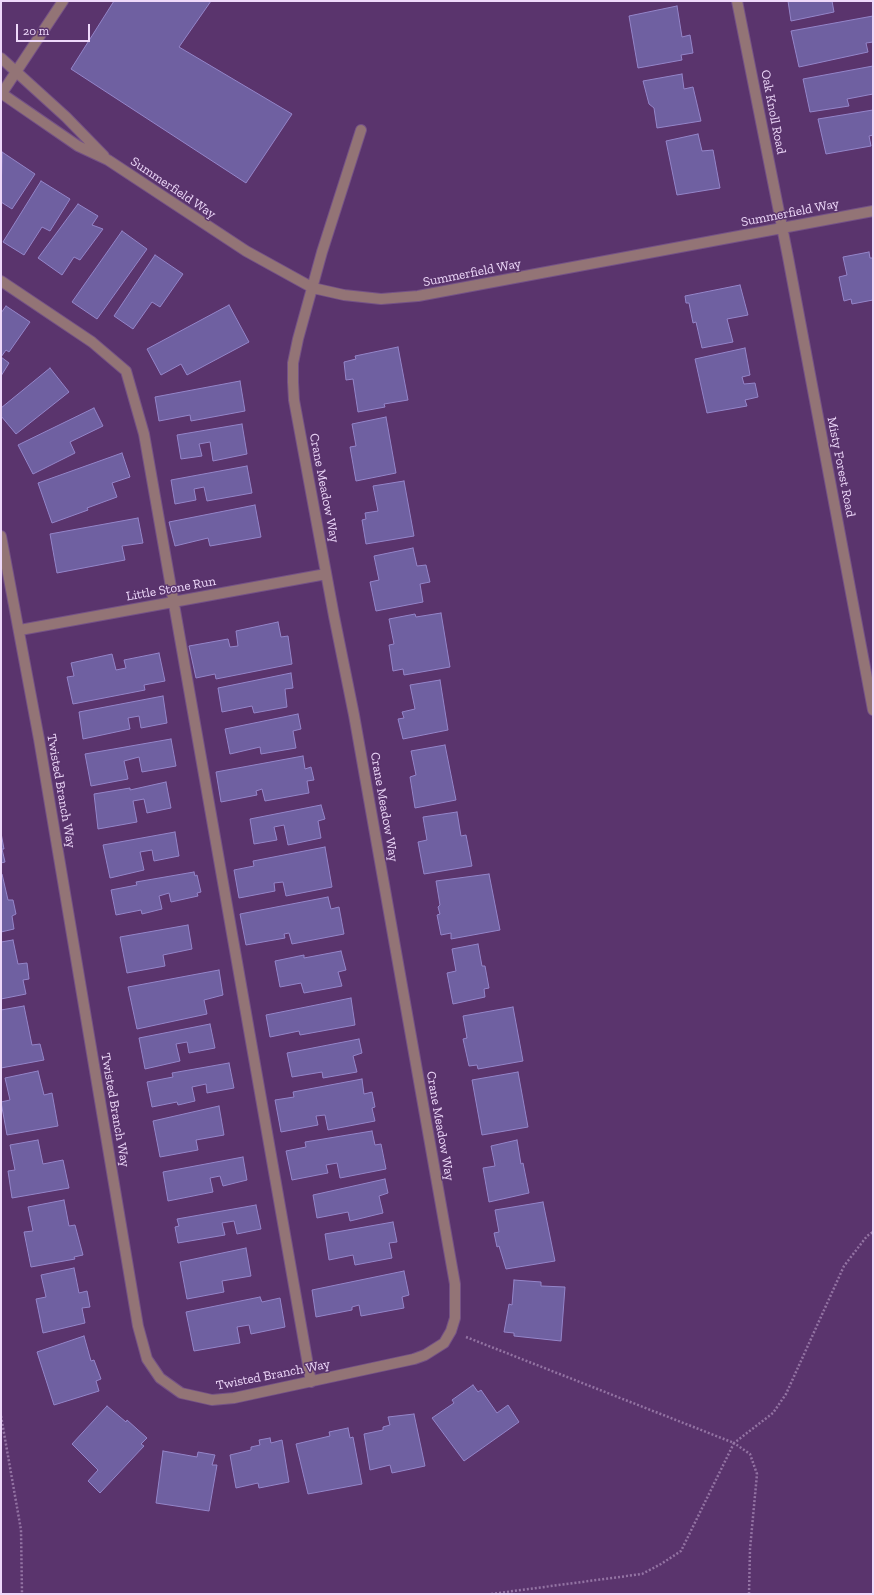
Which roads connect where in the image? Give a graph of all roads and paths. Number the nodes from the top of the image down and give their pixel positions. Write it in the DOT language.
graph roads {
  1 [pos="63,1"];
  2 [pos="737,1"];
  3 [pos="1,58"];
  4 [pos="16,72"];
  5 [pos="1,93"];
  6 [pos="361,130"];
  7 [pos="108,160"];
  8 [pos="873,211"];
  9 [pos="783,228"];
  10 [pos="1,281"];
  11 [pos="313,288"];
  12 [pos="1,536"];
  13 [pos="326,574"];
  14 [pos="175,602"];
  15 [pos="20,630"];
  16 [pos="873,710"];
  17 [pos="873,1232"];
  18 [pos="451,1332"];
  19 [pos="310,1382"];
  20 [pos="1,1416"];
  21 [pos="734,1443"];
  22 [pos="22,1594"];
  23 [pos="491,1594"];
  24 [pos="749,1594"];
  1 -- 4 [label="street"];
  2 -- 9 [label="street, Oak Knoll Road"];
  3 -- 4 [label="street, Summerfield Way"];
  4 -- 5 [label="street"];
  4 -- 7 [label="street, Summerfield Way"];
  5 -- 7 [label="street, Summerfield Way"];
  6 -- 11 [label="street, Crane Meadow Way"];
  7 -- 11 [label="street, Summerfield Way"];
  8 -- 9 [label="street, Summerfield Way"];
  9 -- 11 [label="street, Summerfield Way"];
  9 -- 16 [label="street, Misty Forest Road"];
  10 -- 14 [label="street"];
  11 -- 13 [label="street, Crane Meadow Way"];
  12 -- 15 [label="street, Twisted Branch Way"];
  13 -- 14 [label="street, Little Stone Run"];
  13 -- 18 [label="street, Crane Meadow Way"];
  14 -- 15 [label="street, Little Stone Run"];
  14 -- 19 [label="street"];
  15 -- 19 [label="street, Twisted Branch Way"];
  17 -- 21 [label="path"];
  18 -- 19 [label="street, Twisted Branch Way"];
  18 -- 21 [label="path"];
  20 -- 22 [label="path"];
  21 -- 23 [label="path"];
  21 -- 24 [label="path"];
}
